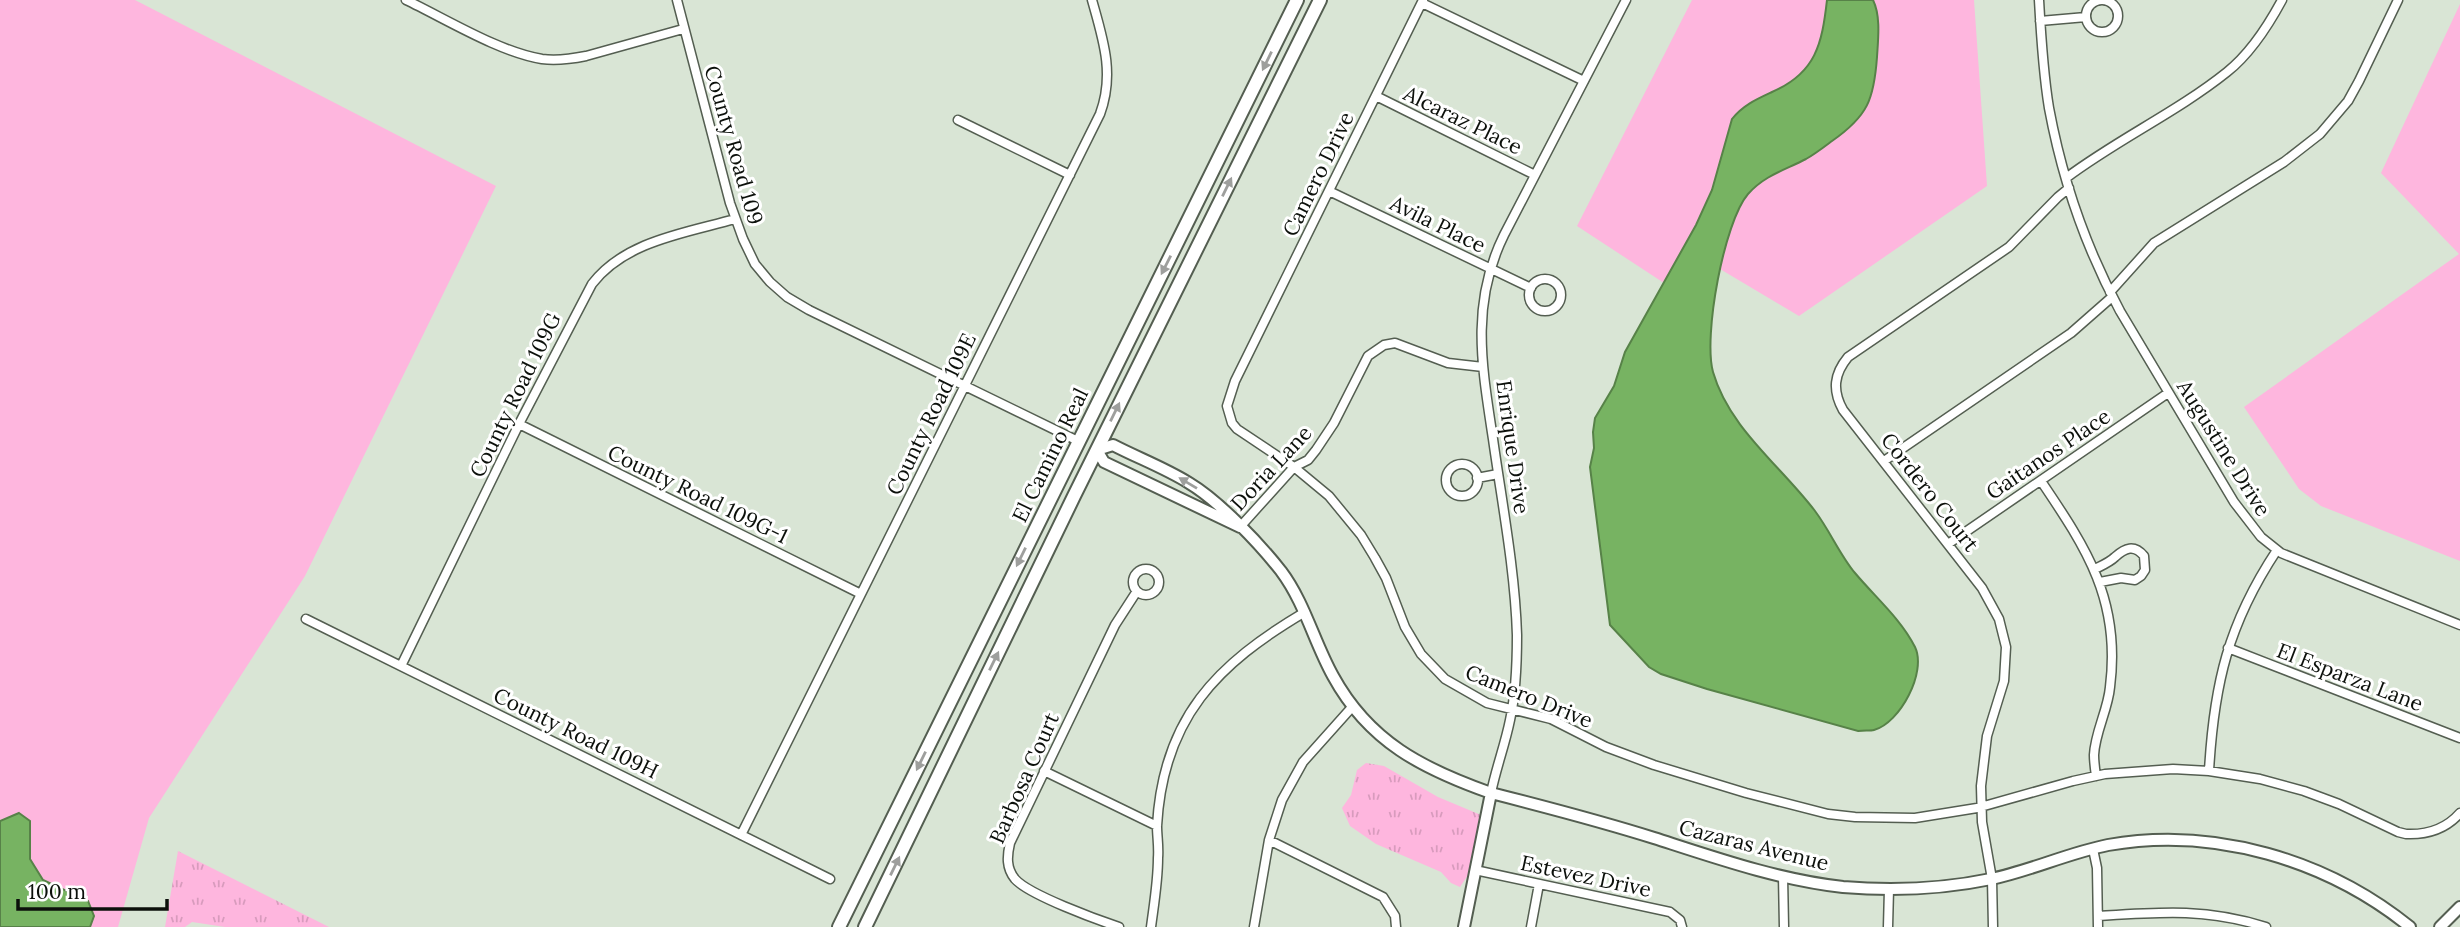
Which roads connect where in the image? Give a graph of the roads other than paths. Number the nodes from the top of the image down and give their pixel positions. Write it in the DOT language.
graph roads {
  1 [pos="406,0"];
  2 [pos="677,0"];
  3 [pos="1092,0"];
  4 [pos="1297,0"];
  5 [pos="1320,0"];
  6 [pos="1626,0"];
  7 [pos="2039,0"];
  8 [pos="2282,0"];
  9 [pos="2398,0"];
  10 [pos="1422,1"];
  11 [pos="2086,17"];
  12 [pos="2040,21"];
  13 [pos="683,29"];
  14 [pos="1584,81"];
  15 [pos="1376,96"];
  16 [pos="958,120"];
  17 [pos="1070,175"];
  18 [pos="1535,175"];
  19 [pos="2066,178"];
  20 [pos="2069,188"];
  21 [pos="1329,191"];
  22 [pos="734,219"];
  23 [pos="1490,269"];
  24 [pos="1531,288"];
  25 [pos="2111,295"];
  26 [pos="1483,368"];
  27 [pos="964,387"];
  28 [pos="2168,393"];
  29 [pos="519,425"];
  30 [pos="1078,441"];
  31 [pos="1097,450"];
  32 [pos="1884,461"];
  33 [pos="1294,467"];
  34 [pos="1498,474"];
  35 [pos="1477,478"];
  36 [pos="2041,481"];
  37 [pos="1240,527"];
  38 [pos="1948,544"];
  39 [pos="2277,550"];
  40 [pos="2095,569"];
  41 [pos="2100,582"];
  42 [pos="1137,592"];
  43 [pos="861,594"];
  44 [pos="1305,612"];
  45 [pos="306,619"];
  46 [pos="2460,625"];
  47 [pos="2228,648"];
  48 [pos="401,666"];
  49 [pos="1353,706"];
  50 [pos="1512,709"];
  51 [pos="2460,738"];
  52 [pos="1044,771"];
  53 [pos="2209,771"];
  54 [pos="2096,776"];
  55 [pos="1491,793"];
  56 [pos="1980,807"];
  57 [pos="2460,813"];
  58 [pos="1157,826"];
  59 [pos="741,835"];
  60 [pos="1269,840"];
  61 [pos="2093,849"];
  62 [pos="1475,870"];
  63 [pos="1783,876"];
  64 [pos="830,879"];
  65 [pos="1992,879"];
  66 [pos="1539,884"];
  67 [pos="1889,889"];
  68 [pos="2460,906"];
  69 [pos="2099,915"];
  70 [pos="839,927"];
  71 [pos="865,927"];
  72 [pos="1119,927"];
  73 [pos="1151,927"];
  74 [pos="1254,927"];
  75 [pos="1396,927"];
  76 [pos="1464,927"];
  77 [pos="1531,927"];
  78 [pos="1682,927"];
  79 [pos="1784,927"];
  80 [pos="1888,927"];
  81 [pos="1993,927"];
  82 [pos="2098,927"];
  83 [pos="2266,927"];
  84 [pos="2410,927"];
  85 [pos="2440,927"];
  1 -- 13 [label="street"];
  2 -- 13 [label="street, County Road 109"];
  3 -- 17 [label="street, County Road 109E"];
  4 -- 30 [label="main road, El Camino Real, one-way"];
  31 -- 5 [label="main road, El Camino Real, one-way"];
  6 -- 14 [label="street, Enrique Drive"];
  7 -- 12 [label="street, Augustine Drive"];
  8 -- 19 [label="street"];
  9 -- 25 [label="street"];
  10 -- 14 [label="street"];
  10 -- 15 [label="street, Camero Drive"];
  11 -- 12 [label="street"];
  12 -- 19 [label="street, Augustine Drive"];
  13 -- 22 [label="street, County Road 109"];
  14 -- 18 [label="street, Enrique Drive"];
  15 -- 18 [label="street, Alcaraz Place"];
  15 -- 21 [label="street, Camero Drive"];
  16 -- 17 [label="street"];
  17 -- 27 [label="street, County Road 109E"];
  18 -- 23 [label="street, Enrique Drive"];
  19 -- 20 [label="street, Augustine Drive"];
  20 -- 25 [label="street, Augustine Drive"];
  20 -- 32 [label="street, Cordero Court"];
  21 -- 23 [label="street, Avila Place"];
  21 -- 33 [label="street, Camero Drive"];
  22 -- 27 [label="street, County Road 109"];
  22 -- 29 [label="street, County Road 109G"];
  23 -- 24 [label="street, Avila Place"];
  23 -- 26 [label="street, Enrique Drive"];
  25 -- 28 [label="street, Augustine Drive"];
  25 -- 32 [label="street"];
  26 -- 33 [label="street, Doria Lane"];
  26 -- 34 [label="street, Enrique Drive"];
  27 -- 30 [label="street, County Road 109"];
  27 -- 43 [label="street, County Road 109E"];
  28 -- 36 [label="street, Gaitanos Place"];
  28 -- 39 [label="street, Augustine Drive"];
  29 -- 43 [label="street, County Road 109G-1"];
  29 -- 48 [label="street, County Road 109G"];
  30 -- 31 [label="main road"];
  30 -- 70 [label="main road, El Camino Real, one-way"];
  31 -- 37 [label="street, Cazaras Avenue"];
  37 -- 31 [label="street, Cazaras Avenue, one-way"];
  71 -- 31 [label="main road, El Camino Real, one-way"];
  32 -- 38 [label="street, Cordero Court"];
  33 -- 37 [label="street, Doria Lane"];
  33 -- 50 [label="street, Camero Drive"];
  34 -- 35 [label="street"];
  34 -- 50 [label="street, Enrique Drive"];
  36 -- 38 [label="street, Gaitanos Place"];
  36 -- 40 [label="street"];
  37 -- 44 [label="street, Cazaras Avenue"];
  38 -- 56 [label="street, Cordero Court"];
  39 -- 46 [label="street, Augustine Drive"];
  39 -- 47 [label="street"];
  40 -- 41 [label="street"];
  40 -- 41 [label="street"];
  41 -- 54 [label="street"];
  42 -- 52 [label="street, Barbosa Court"];
  43 -- 59 [label="street, County Road 109E"];
  44 -- 49 [label="street, Cazaras Avenue"];
  44 -- 58 [label="street"];
  45 -- 48 [label="street, County Road 109H"];
  47 -- 51 [label="street, El Esparza Lane"];
  47 -- 53 [label="street"];
  48 -- 59 [label="street, County Road 109H"];
  49 -- 55 [label="street, Cazaras Avenue"];
  49 -- 60 [label="street"];
  50 -- 55 [label="street, Enrique Drive"];
  50 -- 56 [label="street, Camero Drive"];
  52 -- 58 [label="street"];
  52 -- 72 [label="street, Barbosa Court"];
  53 -- 54 [label="street, Camero Drive"];
  53 -- 57 [label="street, Camero Drive"];
  54 -- 56 [label="street, Camero Drive"];
  55 -- 62 [label="street, Enrique Drive"];
  55 -- 63 [label="street, Cazaras Avenue"];
  56 -- 65 [label="street, Cordero Court"];
  58 -- 73 [label="street"];
  59 -- 64 [label="street, County Road 109H"];
  60 -- 74 [label="street"];
  60 -- 75 [label="street"];
  61 -- 65 [label="street, Cazaras Avenue"];
  61 -- 69 [label="street"];
  61 -- 84 [label="street, Cazaras Avenue"];
  62 -- 66 [label="street, Estevez Drive"];
  62 -- 76 [label="street, Enrique Drive"];
  63 -- 67 [label="street, Cazaras Avenue"];
  63 -- 79 [label="street"];
  65 -- 67 [label="street, Cazaras Avenue"];
  65 -- 81 [label="street, Cordero Court"];
  66 -- 77 [label="street"];
  66 -- 78 [label="street, Estevez Drive"];
  67 -- 80 [label="street"];
  68 -- 85 [label="street"];
  69 -- 82 [label="street"];
  69 -- 83 [label="street"];
}
